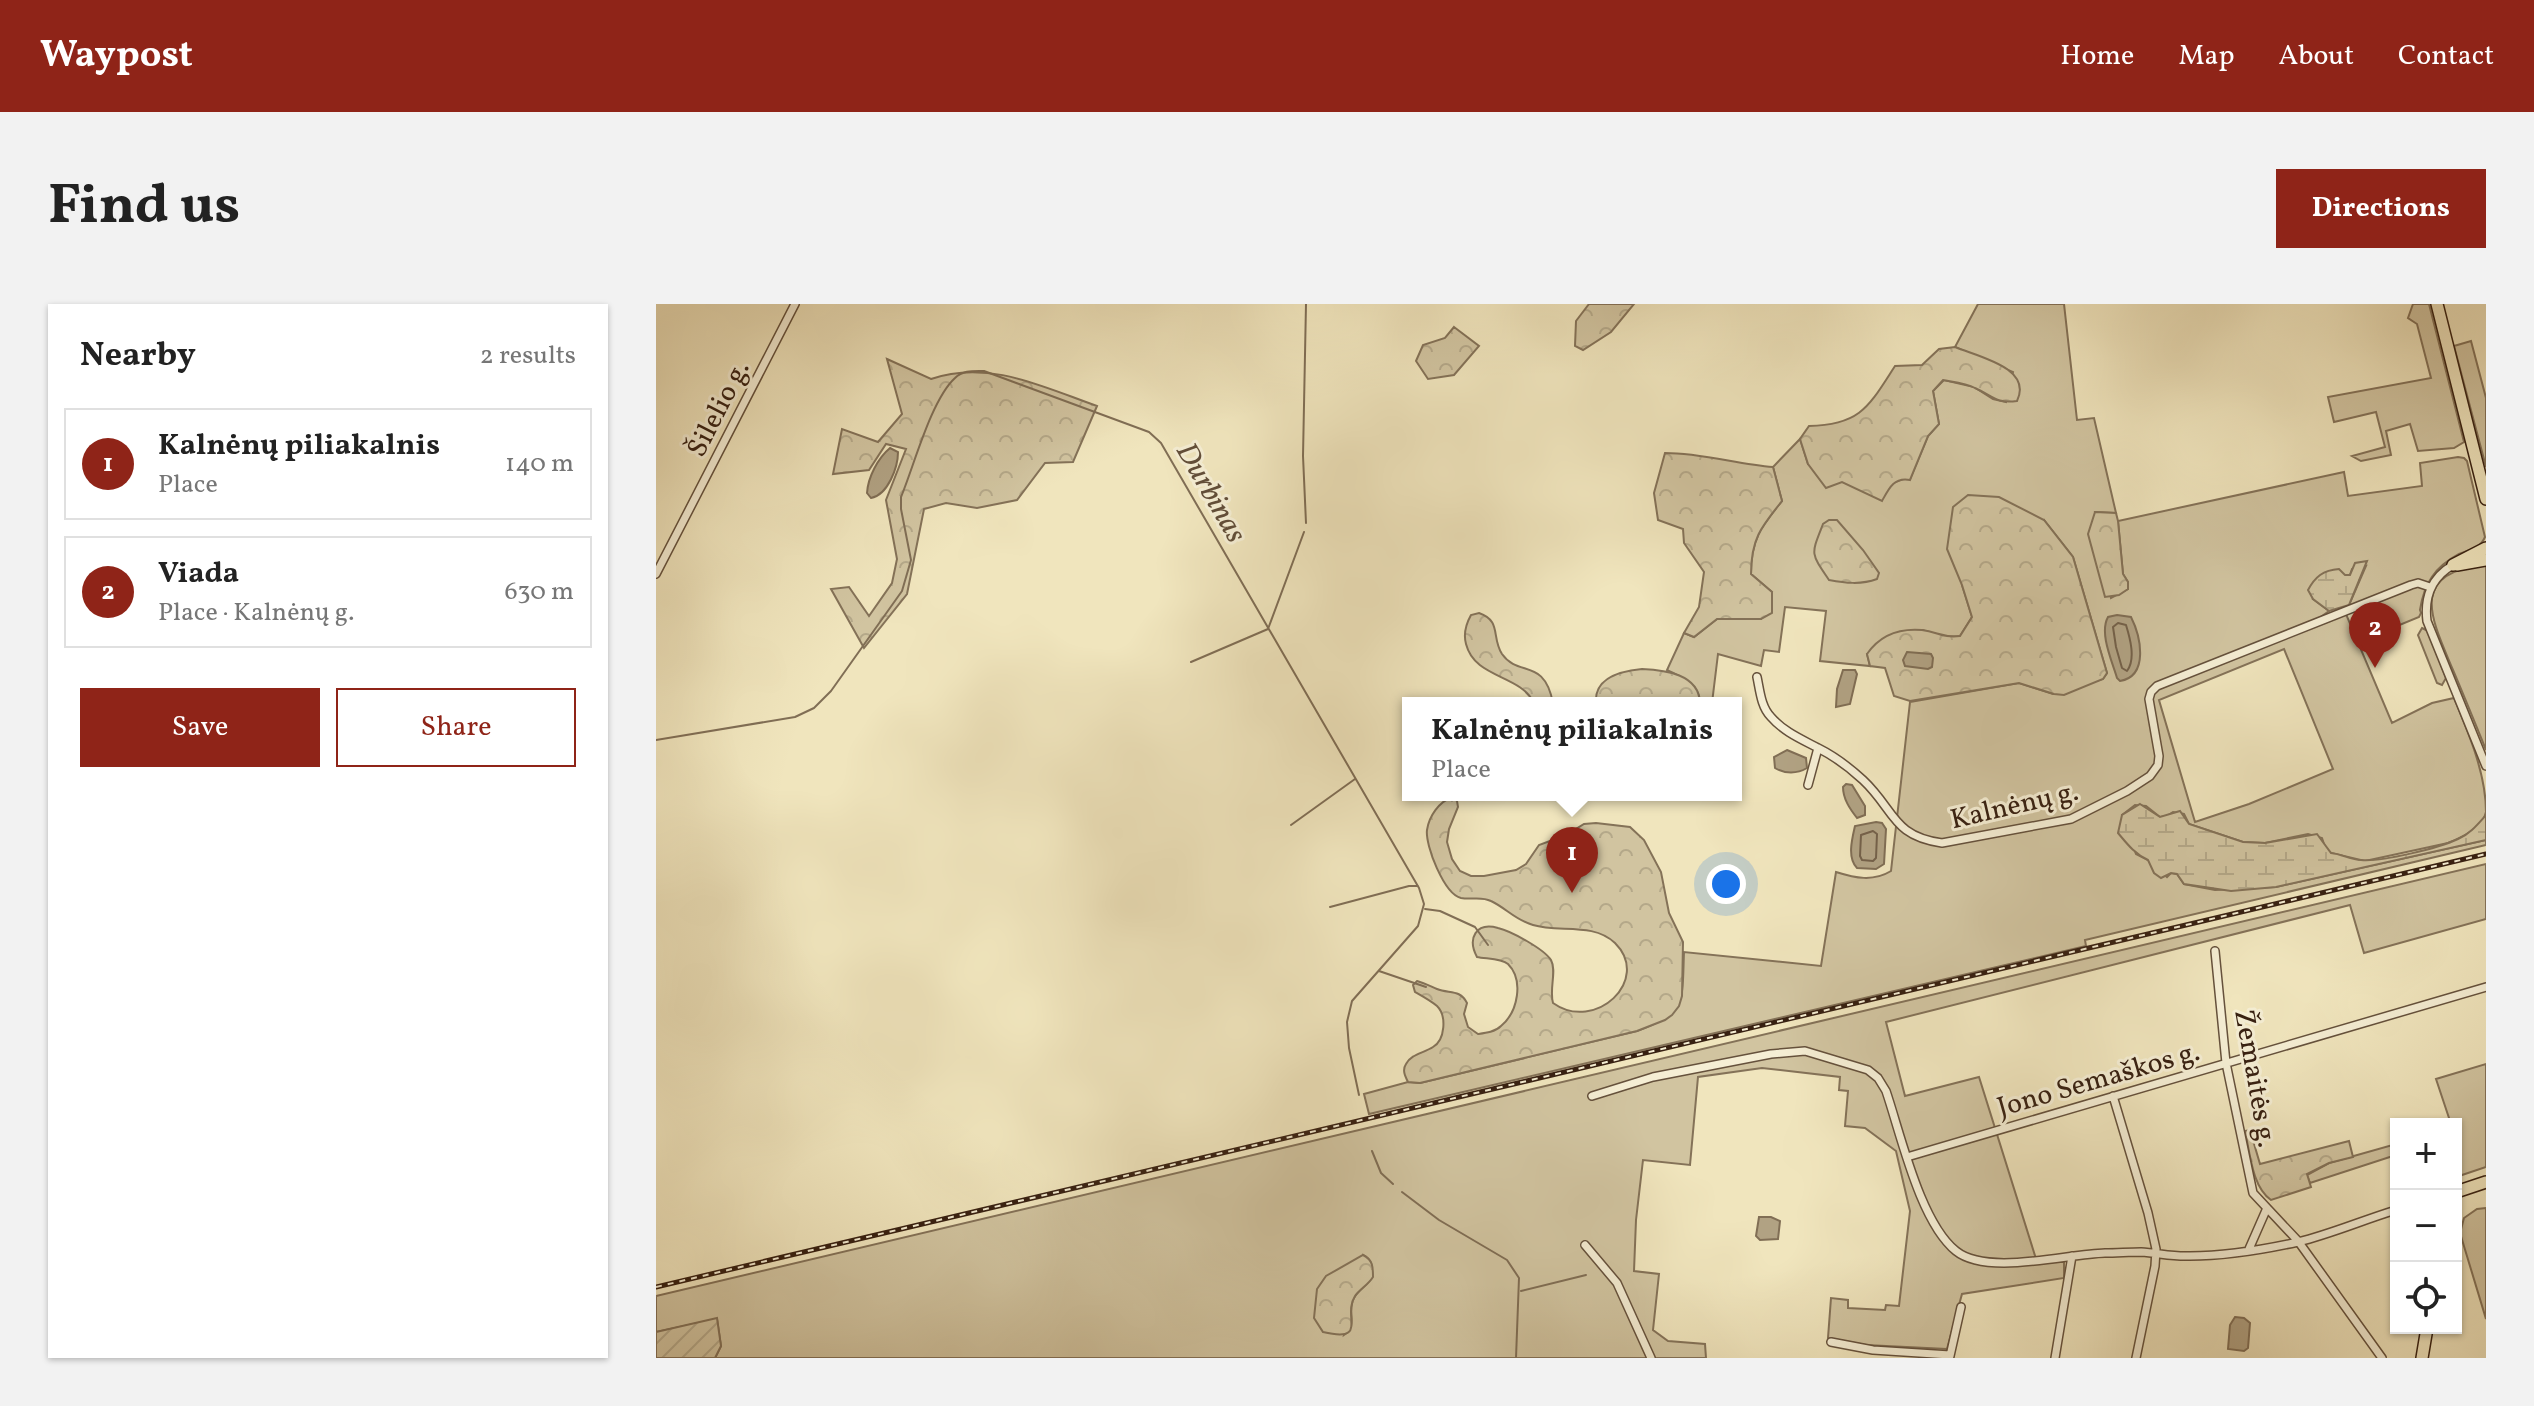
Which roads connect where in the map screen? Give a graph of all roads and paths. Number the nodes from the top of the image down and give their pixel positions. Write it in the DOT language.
graph roads {
  1 [pos="795,304"];
  2 [pos="2437,304"];
  3 [pos="2486,499"];
  4 [pos="2486,548"];
  5 [pos="2486,560"];
  6 [pos="2453,565"];
  7 [pos="656,574"];
  8 [pos="2430,587"];
  9 [pos="1757,677"];
  10 [pos="1818,748"];
  11 [pos="2486,766"];
  12 [pos="1808,785"];
  13 [pos="2215,951"];
  14 [pos="2486,987"];
  15 [pos="2226,1063"];
  16 [pos="1592,1096"];
  17 [pos="2113,1096"];
  18 [pos="1907,1157"];
  19 [pos="2486,1182"];
  20 [pos="2462,1190"];
  21 [pos="2267,1208"];
  22 [pos="2390,1212"];
  23 [pos="2298,1241"];
  24 [pos="1585,1245"];
  25 [pos="2249,1249"];
  26 [pos="2156,1255"];
  27 [pos="2072,1256"];
  28 [pos="1961,1307"];
  29 [pos="2426,1334"];
  30 [pos="1831,1342"];
  31 [pos="1872,1354"];
  32 [pos="1950,1356"];
  33 [pos="1651,1358"];
  34 [pos="2055,1358"];
  35 [pos="2136,1358"];
  36 [pos="2382,1358"];
  37 [pos="2422,1358"];
  1 -- 7 [label="street, Šilelio g."];
  2 -- 3 [label="main road"];
  4 -- 6 [label="main road"];
  5 -- 6 [label="main road"];
  6 -- 8 [label="street"];
  8 -- 10 [label="street, Kalnėnų g."];
  8 -- 11 [label="street"];
  9 -- 10 [label="street, Kalnėnų g."];
  10 -- 12 [label="street"];
  13 -- 15 [label="street, Žemaitės g."];
  14 -- 15 [label="street, Jono Semaškos g."];
  15 -- 17 [label="street, Jono Semaškos g."];
  15 -- 21 [label="street, Žemaitės g."];
  16 -- 18 [label="street"];
  17 -- 18 [label="street, Jono Semaškos g."];
  17 -- 26 [label="street"];
  18 -- 27 [label="street"];
  19 -- 20 [label="main road"];
  21 -- 23 [label="street, Žemaitės g."];
  21 -- 25 [label="street"];
  22 -- 23 [label="street"];
  23 -- 25 [label="street"];
  23 -- 36 [label="street, Žemaitės g."];
  24 -- 33 [label="street"];
  25 -- 26 [label="street"];
  26 -- 27 [label="street"];
  26 -- 35 [label="street"];
  27 -- 34 [label="street"];
  28 -- 32 [label="street"];
  29 -- 37 [label="main road"];
  30 -- 31 [label="street"];
  31 -- 32 [label="street"];
}
